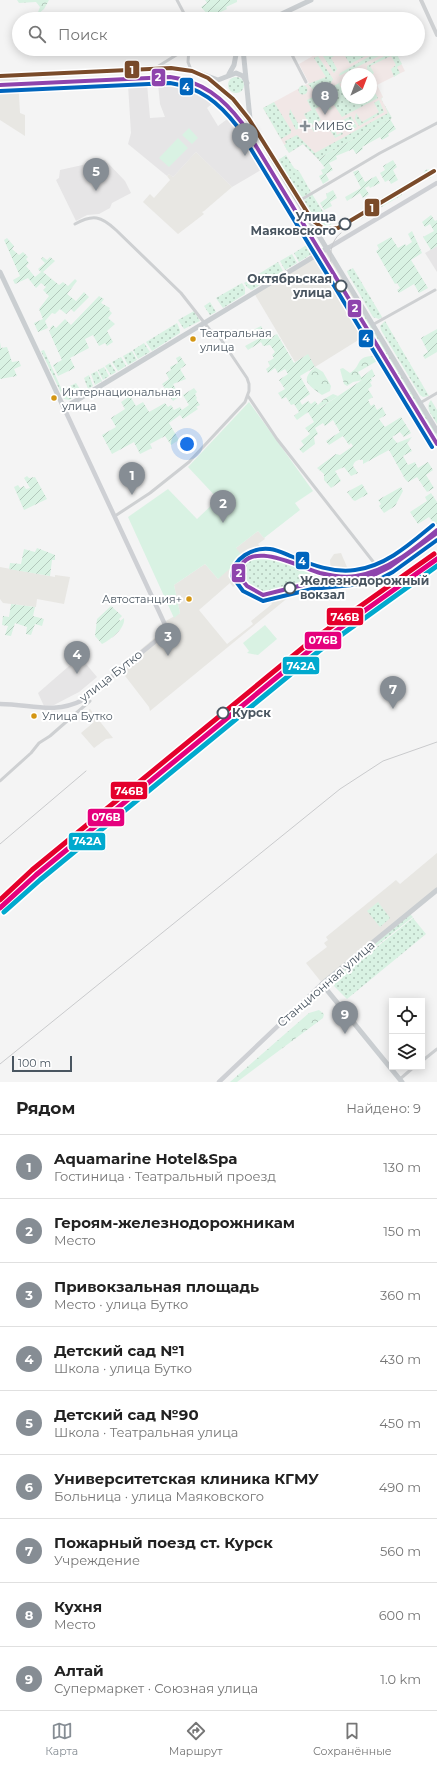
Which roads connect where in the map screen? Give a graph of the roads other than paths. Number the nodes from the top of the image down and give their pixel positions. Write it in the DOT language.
graph roads {
  1 [pos="176,0"];
  2 [pos="311,0"];
  3 [pos="421,0"];
  4 [pos="183,12"];
  5 [pos="287,12"];
  6 [pos="437,35"];
  7 [pos="175,56"];
  8 [pos="188,56"];
  9 [pos="236,56"];
  10 [pos="244,56"];
  11 [pos="293,56"];
  12 [pos="157,67"];
  13 [pos="191,70"];
  14 [pos="0,76"];
  15 [pos="228,76"];
  16 [pos="209,78"];
  17 [pos="247,82"];
  18 [pos="306,82"];
  19 [pos="437,123"];
  20 [pos="252,125"];
  21 [pos="437,182"];
  22 [pos="299,201"];
  23 [pos="75,224"];
  24 [pos="328,248"];
  25 [pos="0,272"];
  26 [pos="435,290"];
  27 [pos="206,323"];
  28 [pos="374,324"];
  29 [pos="437,393"];
  30 [pos="248,396"];
  31 [pos="420,403"];
  32 [pos="64,408"];
  33 [pos="437,431"];
  34 [pos="115,516"];
  35 [pos="375,564"];
  36 [pos="86,697"];
  37 [pos="0,704"];
  38 [pos="0,781"];
  39 [pos="437,890"];
  40 [pos="322,984"];
  41 [pos="437,1049"];
  42 [pos="425,1059"];
  43 [pos="411,1070"];
  44 [pos="401,1081"];
  45 [pos="219,1082"];
  1 -- 4 [label="street"];
  2 -- 5 [label="main road"];
  3 -- 6 [label="street"];
  7 -- 12 [label="street"];
  8 -- 13 [label="street"];
  9 -- 15 [label="main road"];
  10 -- 17 [label="main road"];
  11 -- 18 [label="street"];
  12 -- 13 [label="main road"];
  12 -- 14 [label="main road"];
  13 -- 16 [label="main road"];
  15 -- 16 [label="main road"];
  15 -- 17 [label="main road"];
  16 -- 20 [label="main road"];
  17 -- 20 [label="main road"];
  19 -- 22 [label="street"];
  20 -- 22 [label="main road"];
  21 -- 24 [label="main road"];
  22 -- 24 [label="main road"];
  23 -- 27 [label="street"];
  24 -- 27 [label="main road"];
  24 -- 28 [label="main road"];
  25 -- 32 [label="main road"];
  26 -- 28 [label="street"];
  27 -- 30 [label="street"];
  27 -- 32 [label="main road"];
  28 -- 31 [label="main road"];
  29 -- 31 [label="street"];
  30 -- 34 [label="street"];
  30 -- 35 [label="street"];
  31 -- 33 [label="main road"];
  32 -- 34 [label="main road"];
  34 -- 36 [label="main road, улица Бутко"];
  36 -- 37 [label="main road, улица Бутко"];
  36 -- 38 [label="street"];
  39 -- 40 [label="main road, Станционная улица"];
  40 -- 44 [label="main road"];
  40 -- 45 [label="main road, Станционная улица"];
  41 -- 42 [label="street"];
  43 -- 44 [label="street"];
}
